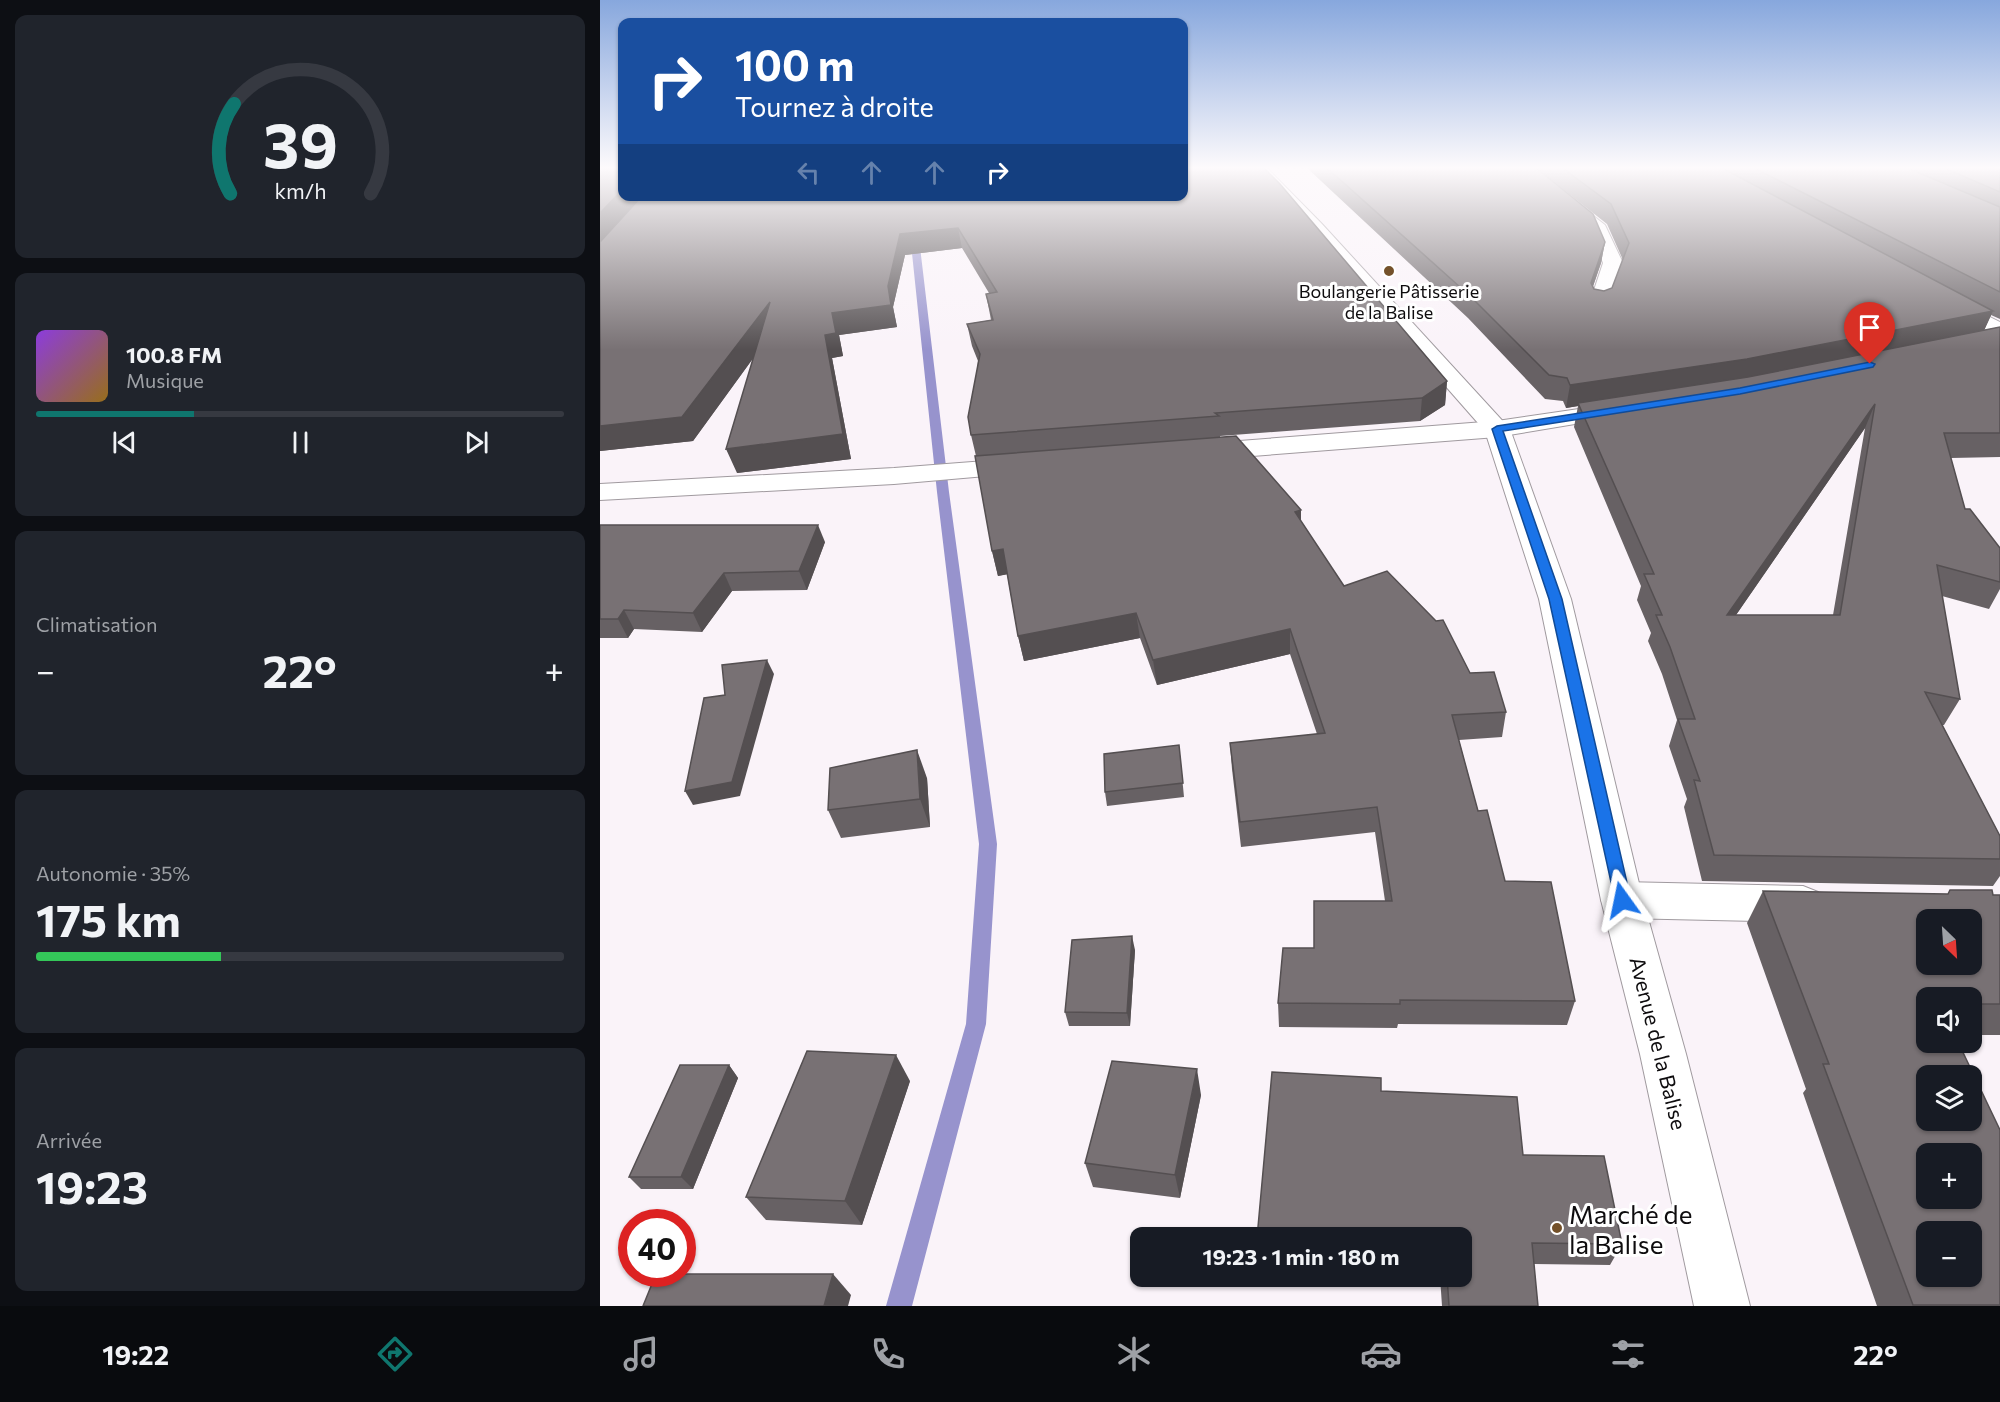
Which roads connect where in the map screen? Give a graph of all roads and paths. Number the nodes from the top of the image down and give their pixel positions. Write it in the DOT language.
graph roads {
  1 [pos="1316,228"];
  2 [pos="1598,228"];
  3 [pos="1926,291"];
  4 [pos="1599,305"];
  5 [pos="2000,331"];
  6 [pos="1647,405"];
  7 [pos="1497,429"];
  8 [pos="1181,454"];
  9 [pos="1052,464"];
  10 [pos="600,492"];
  11 [pos="1622,900"];
  12 [pos="1835,904"];
  13 [pos="1722,1306"];
  1 -- 7 [label="street, Avenue de la Balise"];
  2 -- 4 [label="street"];
  3 -- 5 [label="street"];
  6 -- 7 [label="street"];
  7 -- 8 [label="street"];
  7 -- 11 [label="street, Avenue de la Balise"];
  9 -- 10 [label="street"];
  11 -- 12 [label="street"];
  11 -- 13 [label="street, Avenue de la Balise"];
}
